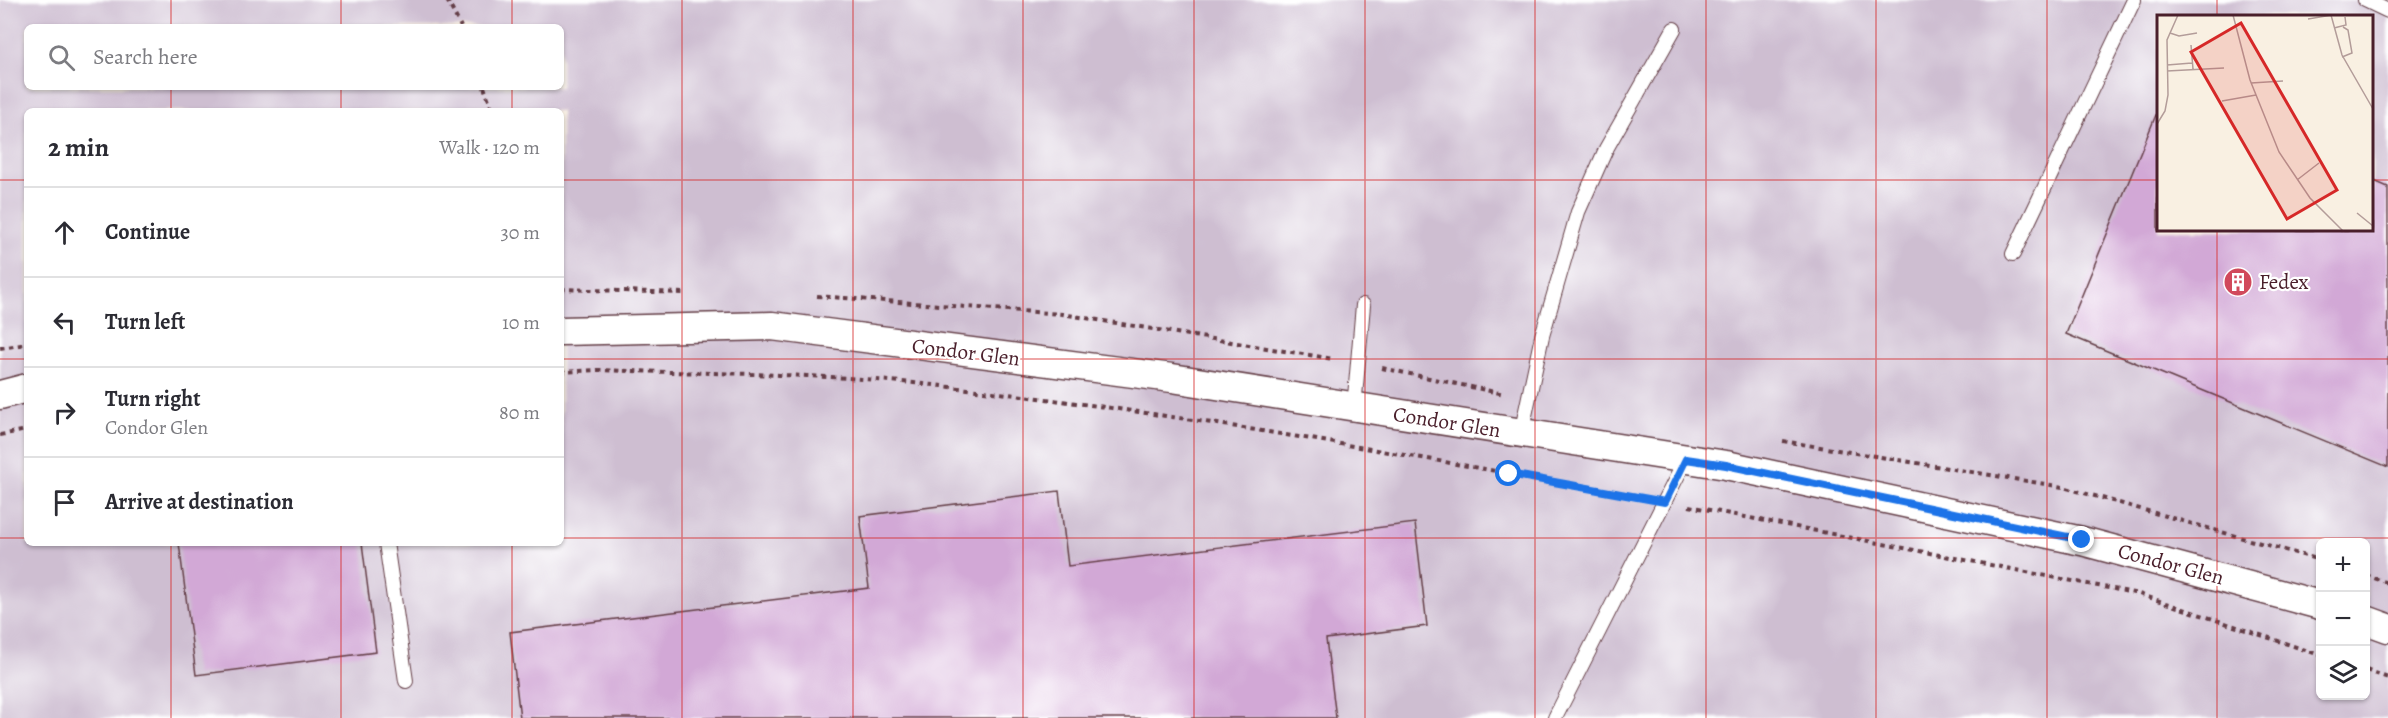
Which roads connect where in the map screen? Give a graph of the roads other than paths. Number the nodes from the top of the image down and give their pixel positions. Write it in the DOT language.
graph roads {
  1 [pos="2134,0"];
  2 [pos="2365,0"];
  3 [pos="2388,11"];
  4 [pos="1674,29"];
  5 [pos="2013,254"];
  6 [pos="1364,305"];
  7 [pos="564,331"];
  8 [pos="24,389"];
  9 [pos="0,395"];
  10 [pos="1354,408"];
  11 [pos="1521,434"];
  12 [pos="1686,459"];
  13 [pos="386,546"];
  14 [pos="2316,604"];
  15 [pos="2370,621"];
  16 [pos="2388,628"];
  17 [pos="406,681"];
  18 [pos="1555,718"];
  1 -- 5 [label="lane"];
  2 -- 3 [label="lane"];
  4 -- 11 [label="lane"];
  6 -- 10 [label="lane"];
  7 -- 10 [label="street, Condor Glen"];
  8 -- 9 [label="street"];
  10 -- 11 [label="street, Condor Glen"];
  11 -- 12 [label="street, Condor Glen"];
  12 -- 14 [label="street, Condor Glen"];
  12 -- 18 [label="lane"];
  13 -- 17 [label="lane"];
  15 -- 16 [label="street"];
}
